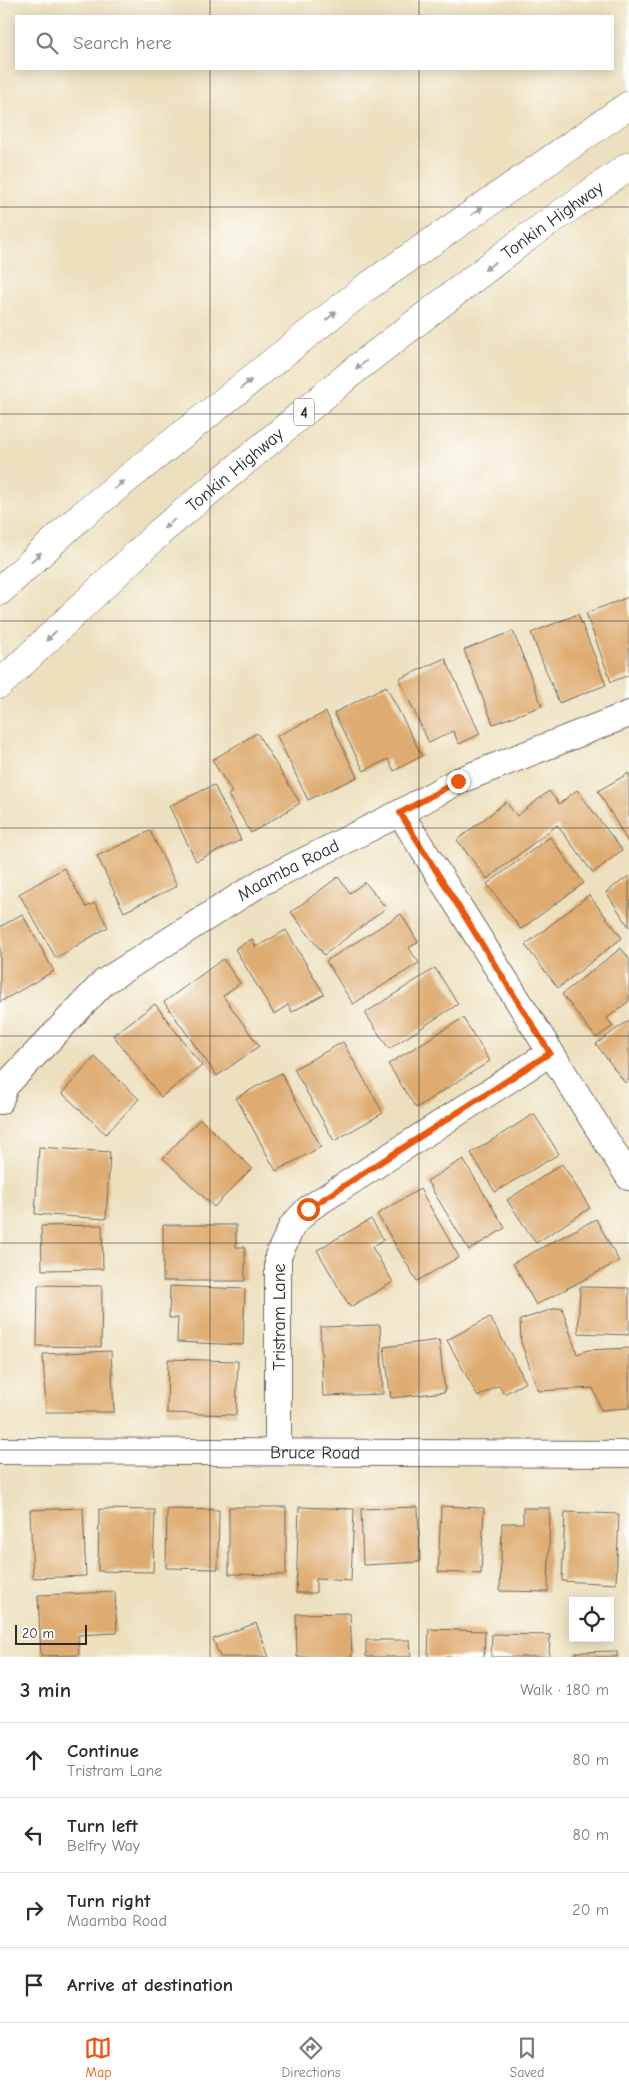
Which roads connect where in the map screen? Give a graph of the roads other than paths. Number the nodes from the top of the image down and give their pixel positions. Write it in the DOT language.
graph roads {
  1 [pos="629,106"];
  2 [pos="629,166"];
  3 [pos="0,590"];
  4 [pos="0,684"];
  5 [pos="629,714"];
  6 [pos="400,813"];
  7 [pos="550,1053"];
  8 [pos="0,1101"];
  9 [pos="629,1176"];
  10 [pos="0,1451"];
  11 [pos="278,1452"];
  12 [pos="629,1454"];
  3 -- 1 [label="highway, one-way"];
  2 -- 4 [label="highway, Tonkin Highway / 4, one-way"];
  5 -- 6 [label="street, Maamba Road"];
  6 -- 7 [label="street"];
  6 -- 8 [label="street, Maamba Road"];
  7 -- 9 [label="street"];
  7 -- 11 [label="street, Tristram Lane"];
  10 -- 11 [label="street, Bruce Road"];
  11 -- 12 [label="street, Bruce Road"];
}
